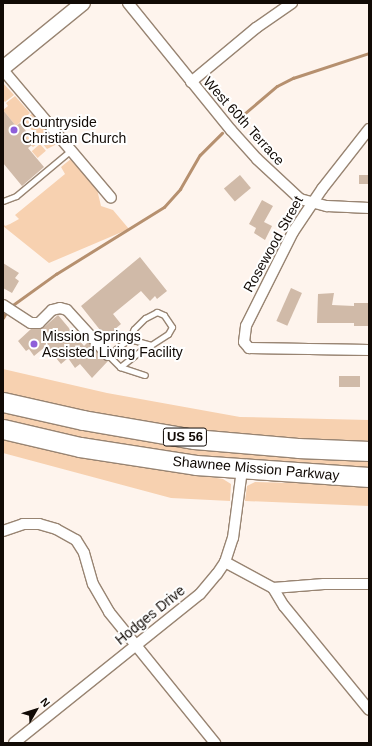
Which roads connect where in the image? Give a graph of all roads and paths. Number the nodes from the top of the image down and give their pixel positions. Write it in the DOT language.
graph roads {
  1 [pos="83,3"];
  2 [pos="128,3"];
  3 [pos="292,3"];
  4 [pos="3,69"];
  5 [pos="191,82"];
  6 [pos="369,129"];
  7 [pos="71,150"];
  8 [pos="111,198"];
  9 [pos="3,201"];
  10 [pos="312,203"];
  11 [pos="369,208"];
  12 [pos="3,305"];
  13 [pos="129,339"];
  14 [pos="148,345"];
  15 [pos="369,350"];
  16 [pos="108,355"];
  17 [pos="120,367"];
  18 [pos="145,375"];
  19 [pos="3,402"];
  20 [pos="3,429"];
  21 [pos="369,451"];
  22 [pos="242,470"];
  23 [pos="369,477"];
  24 [pos="3,531"];
  25 [pos="225,562"];
  26 [pos="369,584"];
  27 [pos="273,588"];
  28 [pos="136,645"];
  29 [pos="369,710"];
  30 [pos="14,743"];
  31 [pos="215,743"];
  1 -- 4 [label="main road"];
  2 -- 5 [label="street, West 60th Terrace"];
  3 -- 5 [label="street"];
  4 -- 7 [label="street"];
  5 -- 10 [label="street, West 60th Terrace"];
  6 -- 10 [label="street, Rosewood Street"];
  7 -- 8 [label="street"];
  7 -- 9 [label="lane"];
  10 -- 11 [label="street, West 60th Terrace"];
  10 -- 15 [label="street, Rosewood Street"];
  12 -- 16 [label="street"];
  13 -- 14 [label="lane"];
  13 -- 14 [label="lane"];
  13 -- 16 [label="lane"];
  14 -- 17 [label="lane"];
  16 -- 17 [label="lane"];
  17 -- 18 [label="lane"];
  19 -- 21 [label="highway, Shawnee Mission Parkway / US 56"];
  20 -- 22 [label="highway, Shawnee Mission Parkway / US 56"];
  22 -- 23 [label="highway, Shawnee Mission Parkway / US 56"];
  22 -- 25 [label="street, Hodges Drive"];
  24 -- 28 [label="street"];
  25 -- 27 [label="street"];
  25 -- 28 [label="street, Hodges Drive"];
  26 -- 27 [label="street"];
  27 -- 29 [label="street"];
  28 -- 30 [label="street, Hodges Drive"];
  28 -- 31 [label="street"];
}
